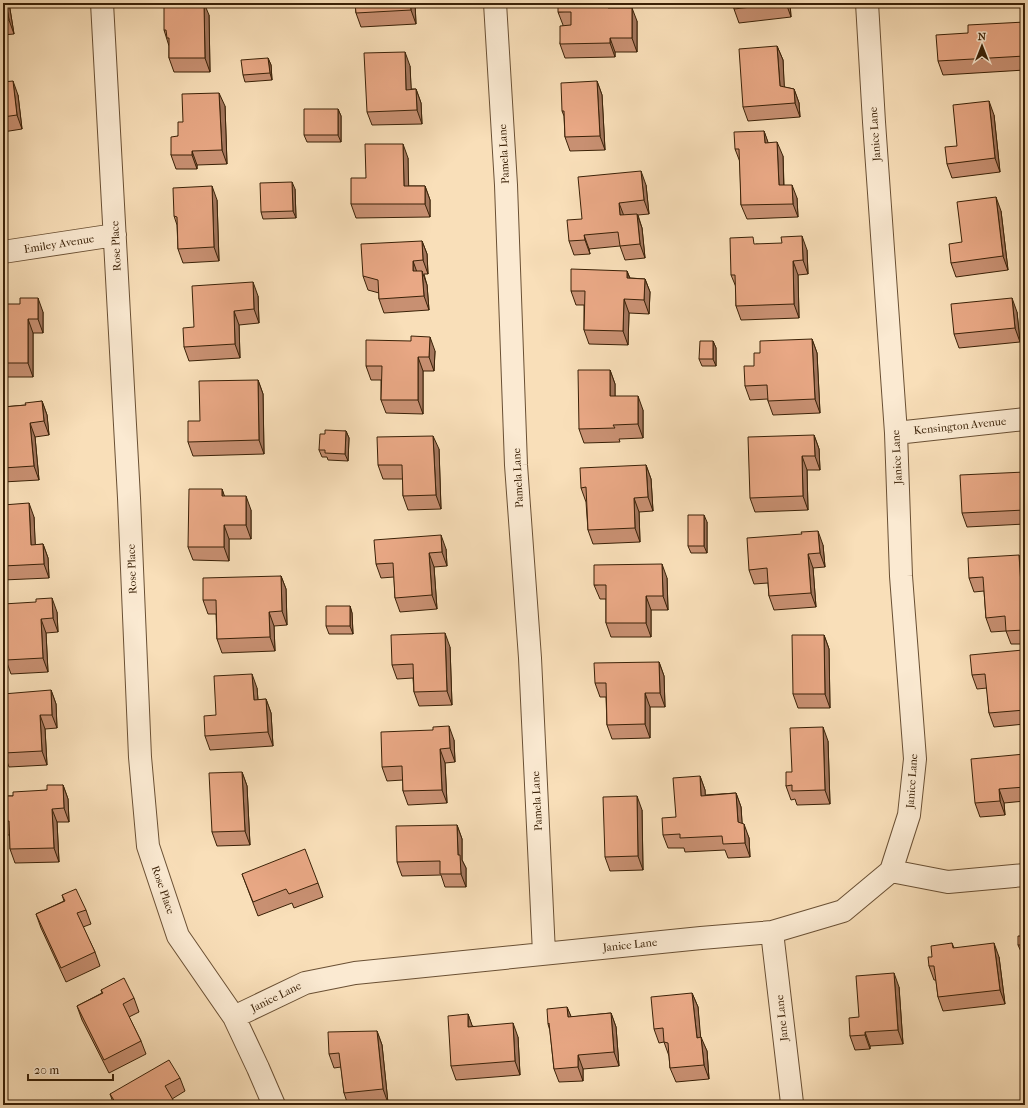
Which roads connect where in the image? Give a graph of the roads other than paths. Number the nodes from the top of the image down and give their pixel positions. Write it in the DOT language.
graph roads {
  1 [pos="102,3"];
  2 [pos="495,3"];
  3 [pos="867,3"];
  4 [pos="115,236"];
  5 [pos="3,252"];
  6 [pos="1025,419"];
  7 [pos="896,433"];
  8 [pos="891,871"];
  9 [pos="1025,874"];
  10 [pos="772,932"];
  11 [pos="544,953"];
  12 [pos="234,1017"];
  13 [pos="792,1103"];
  14 [pos="274,1105"];
  1 -- 4 [label="street, Rose Place"];
  2 -- 11 [label="street, Pamela Lane"];
  3 -- 7 [label="street, Janice Lane"];
  4 -- 5 [label="street, Emiley Avenue"];
  4 -- 12 [label="street, Rose Place"];
  6 -- 7 [label="street, Kensington Avenue"];
  7 -- 8 [label="street, Janice Lane"];
  8 -- 9 [label="street"];
  8 -- 10 [label="street, Janice Lane"];
  10 -- 11 [label="street, Janice Lane"];
  10 -- 13 [label="street, Jane Lane"];
  11 -- 12 [label="street, Janice Lane"];
  12 -- 14 [label="street, Rose Place"];
}
